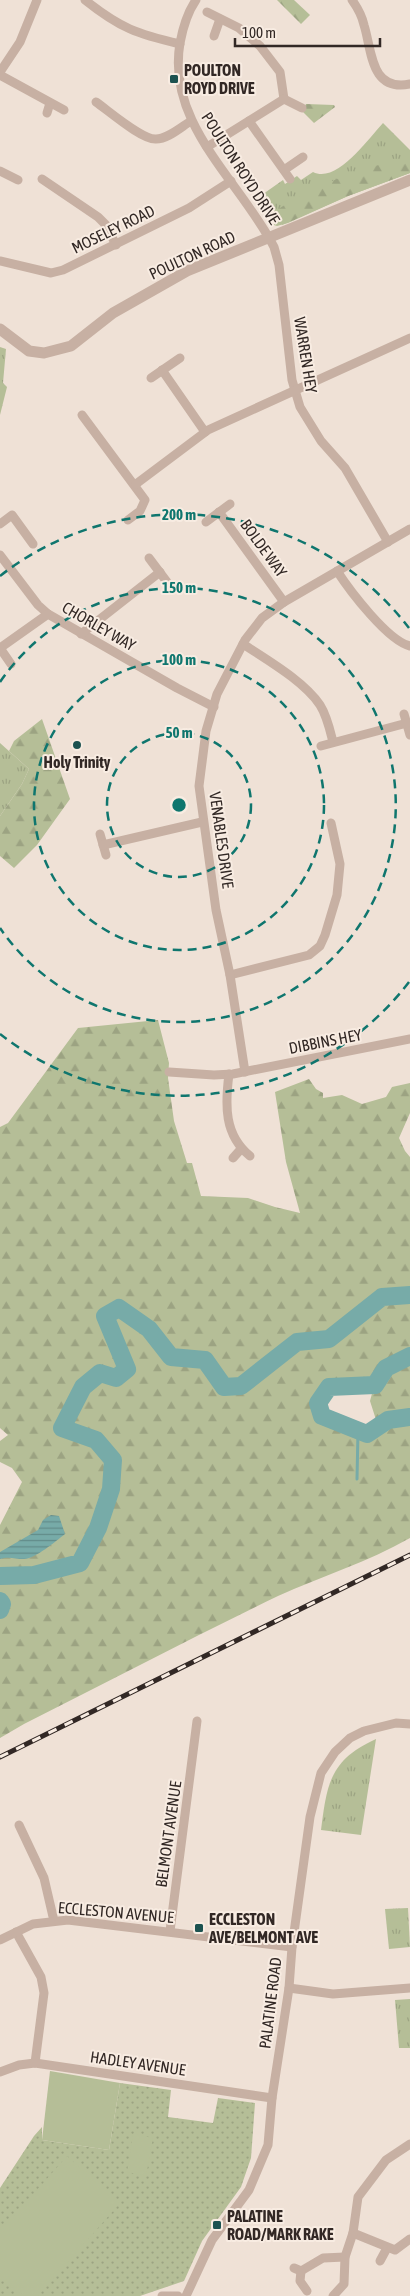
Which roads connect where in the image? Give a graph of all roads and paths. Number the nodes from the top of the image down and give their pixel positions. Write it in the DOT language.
graph roads {
  1 [pos="37,0"];
  2 [pos="85,0"];
  3 [pos="196,0"];
  4 [pos="352,0"];
  5 [pos="207,12"];
  6 [pos="220,19"];
  7 [pos="214,36"];
  8 [pos="180,44"];
  9 [pos="0,73"];
  10 [pos="410,84"];
  11 [pos="284,99"];
  12 [pos="111,100"];
  13 [pos="96,102"];
  14 [pos="50,103"];
  15 [pos="302,108"];
  16 [pos="106,109"];
  17 [pos="64,110"];
  18 [pos="47,113"];
  19 [pos="191,121"];
  20 [pos="249,121"];
  21 [pos="207,147"];
  22 [pos="303,157"];
  23 [pos="7,170"];
  24 [pos="284,170"];
  25 [pos="42,179"];
  26 [pos="290,179"];
  27 [pos="18,180"];
  28 [pos="410,180"];
  29 [pos="231,181"];
  30 [pos="269,238"];
  31 [pos="116,244"];
  32 [pos="0,261"];
  33 [pos="0,329"];
  34 [pos="410,338"];
  35 [pos="180,358"];
  36 [pos="162,370"];
  37 [pos="151,378"];
  38 [pos="294,389"];
  39 [pos="82,415"];
  40 [pos="205,432"];
  41 [pos="136,484"];
  42 [pos="230,504"];
  43 [pos="219,512"];
  44 [pos="128,520"];
  45 [pos="206,522"];
  46 [pos="0,524"];
  47 [pos="410,529"];
  48 [pos="388,542"];
  49 [pos="32,544"];
  50 [pos="0,555"];
  51 [pos="149,558"];
  52 [pos="160,572"];
  53 [pos="337,572"];
  54 [pos="168,582"];
  55 [pos="284,602"];
  56 [pos="48,614"];
  57 [pos="81,634"];
  58 [pos="243,644"];
  59 [pos="410,646"];
  60 [pos="0,648"];
  61 [pos="11,664"];
  62 [pos="214,707"];
  63 [pos="410,734"];
  64 [pos="333,742"];
  65 [pos="321,746"];
  66 [pos="202,822"];
  67 [pos="331,823"];
  68 [pos="100,834"];
  69 [pos="103,845"];
  70 [pos="106,855"];
  71 [pos="230,975"];
  72 [pos="410,1039"];
  73 [pos="169,1072"];
  74 [pos="245,1072"];
  75 [pos="229,1074"];
  76 [pos="242,1149"];
  77 [pos="250,1156"];
  78 [pos="233,1158"];
  79 [pos="198,1721"];
  80 [pos="410,1724"];
  81 [pos="19,1825"];
  82 [pos="54,1922"];
  83 [pos="170,1931"];
  84 [pos="16,1932"];
  85 [pos="0,1940"];
  86 [pos="292,1947"];
  87 [pos="289,1988"];
  88 [pos="410,1988"];
  89 [pos="35,2063"];
  90 [pos="0,2072"];
  91 [pos="272,2098"];
  92 [pos="410,2144"];
  93 [pos="353,2233"];
  94 [pos="410,2239"];
  95 [pos="387,2248"];
  96 [pos="345,2257"];
  97 [pos="380,2261"];
  98 [pos="307,2292"];
  99 [pos="162,2296"];
  100 [pos="178,2296"];
  101 [pos="186,2296"];
  102 [pos="333,2296"];
  1 -- 9 [label="street"];
  2 -- 8 [label="street"];
  3 -- 8 [label="street, POULTON ROYD DRIVE"];
  4 -- 10 [label="street"];
  5 -- 6 [label="street"];
  6 -- 7 [label="street"];
  6 -- 11 [label="street"];
  8 -- 19 [label="street, POULTON ROYD DRIVE"];
  9 -- 14 [label="street"];
  11 -- 15 [label="street"];
  11 -- 20 [label="street"];
  12 -- 16 [label="street"];
  13 -- 16 [label="street"];
  14 -- 17 [label="street"];
  14 -- 18 [label="street"];
  16 -- 19 [label="street"];
  19 -- 21 [label="street, POULTON ROYD DRIVE"];
  20 -- 21 [label="street"];
  20 -- 24 [label="street"];
  21 -- 29 [label="street, POULTON ROYD DRIVE"];
  22 -- 24 [label="street"];
  23 -- 27 [label="street"];
  24 -- 26 [label="street"];
  25 -- 31 [label="street"];
  28 -- 30 [label="street, POULTON ROAD"];
  29 -- 30 [label="street, POULTON ROYD DRIVE"];
  29 -- 31 [label="street, MOSELEY ROAD"];
  30 -- 33 [label="street, POULTON ROAD"];
  30 -- 38 [label="street, WARREN HEY"];
  31 -- 32 [label="street, MOSELEY ROAD"];
  34 -- 38 [label="street"];
  35 -- 36 [label="street"];
  36 -- 37 [label="street"];
  36 -- 40 [label="street"];
  38 -- 40 [label="street"];
  38 -- 48 [label="street, WARREN HEY"];
  39 -- 41 [label="street"];
  40 -- 41 [label="street"];
  41 -- 44 [label="street"];
  42 -- 43 [label="street, BOLDE WAY"];
  43 -- 45 [label="street, BOLDE WAY"];
  43 -- 55 [label="street, BOLDE WAY"];
  46 -- 49 [label="street"];
  47 -- 48 [label="street, VENABLES DRIVE"];
  48 -- 53 [label="street, VENABLES DRIVE"];
  50 -- 56 [label="street, CHORLEY WAY"];
  51 -- 52 [label="street"];
  52 -- 54 [label="street"];
  52 -- 57 [label="street"];
  53 -- 55 [label="street, VENABLES DRIVE"];
  53 -- 59 [label="street"];
  55 -- 58 [label="street, VENABLES DRIVE"];
  56 -- 57 [label="street, CHORLEY WAY"];
  56 -- 60 [label="street, CHORLEY WAY"];
  57 -- 62 [label="street, CHORLEY WAY"];
  58 -- 62 [label="street, VENABLES DRIVE"];
  58 -- 64 [label="street"];
  60 -- 61 [label="street, CHORLEY WAY"];
  62 -- 66 [label="street, VENABLES DRIVE"];
  63 -- 64 [label="street"];
  64 -- 65 [label="street"];
  66 -- 69 [label="street"];
  66 -- 71 [label="street, VENABLES DRIVE"];
  67 -- 71 [label="street"];
  68 -- 69 [label="street"];
  69 -- 70 [label="street"];
  71 -- 74 [label="street, VENABLES DRIVE"];
  72 -- 74 [label="street, DIBBINS HEY"];
  73 -- 75 [label="street, DIBBINS HEY"];
  74 -- 75 [label="street, DIBBINS HEY"];
  75 -- 76 [label="street"];
  76 -- 77 [label="street"];
  76 -- 78 [label="street"];
  79 -- 83 [label="street, BELMONT AVENUE"];
  80 -- 86 [label="street, PALATINE ROAD"];
  81 -- 82 [label="street"];
  82 -- 83 [label="street, ECCLESTON AVENUE"];
  82 -- 84 [label="street, ECCLESTON AVENUE"];
  83 -- 86 [label="street, ECCLESTON AVENUE"];
  84 -- 85 [label="street, ECCLESTON AVENUE"];
  84 -- 89 [label="street"];
  86 -- 87 [label="street, PALATINE ROAD"];
  87 -- 88 [label="street"];
  87 -- 91 [label="street, PALATINE ROAD"];
  89 -- 90 [label="street, HADLEY AVENUE"];
  89 -- 91 [label="street, HADLEY AVENUE"];
  91 -- 101 [label="street, PALATINE ROAD"];
  92 -- 93 [label="street"];
  93 -- 95 [label="street"];
  93 -- 96 [label="street"];
  94 -- 95 [label="street"];
  95 -- 97 [label="street"];
  96 -- 98 [label="street"];
  96 -- 102 [label="street"];
  99 -- 100 [label="street"];
}
